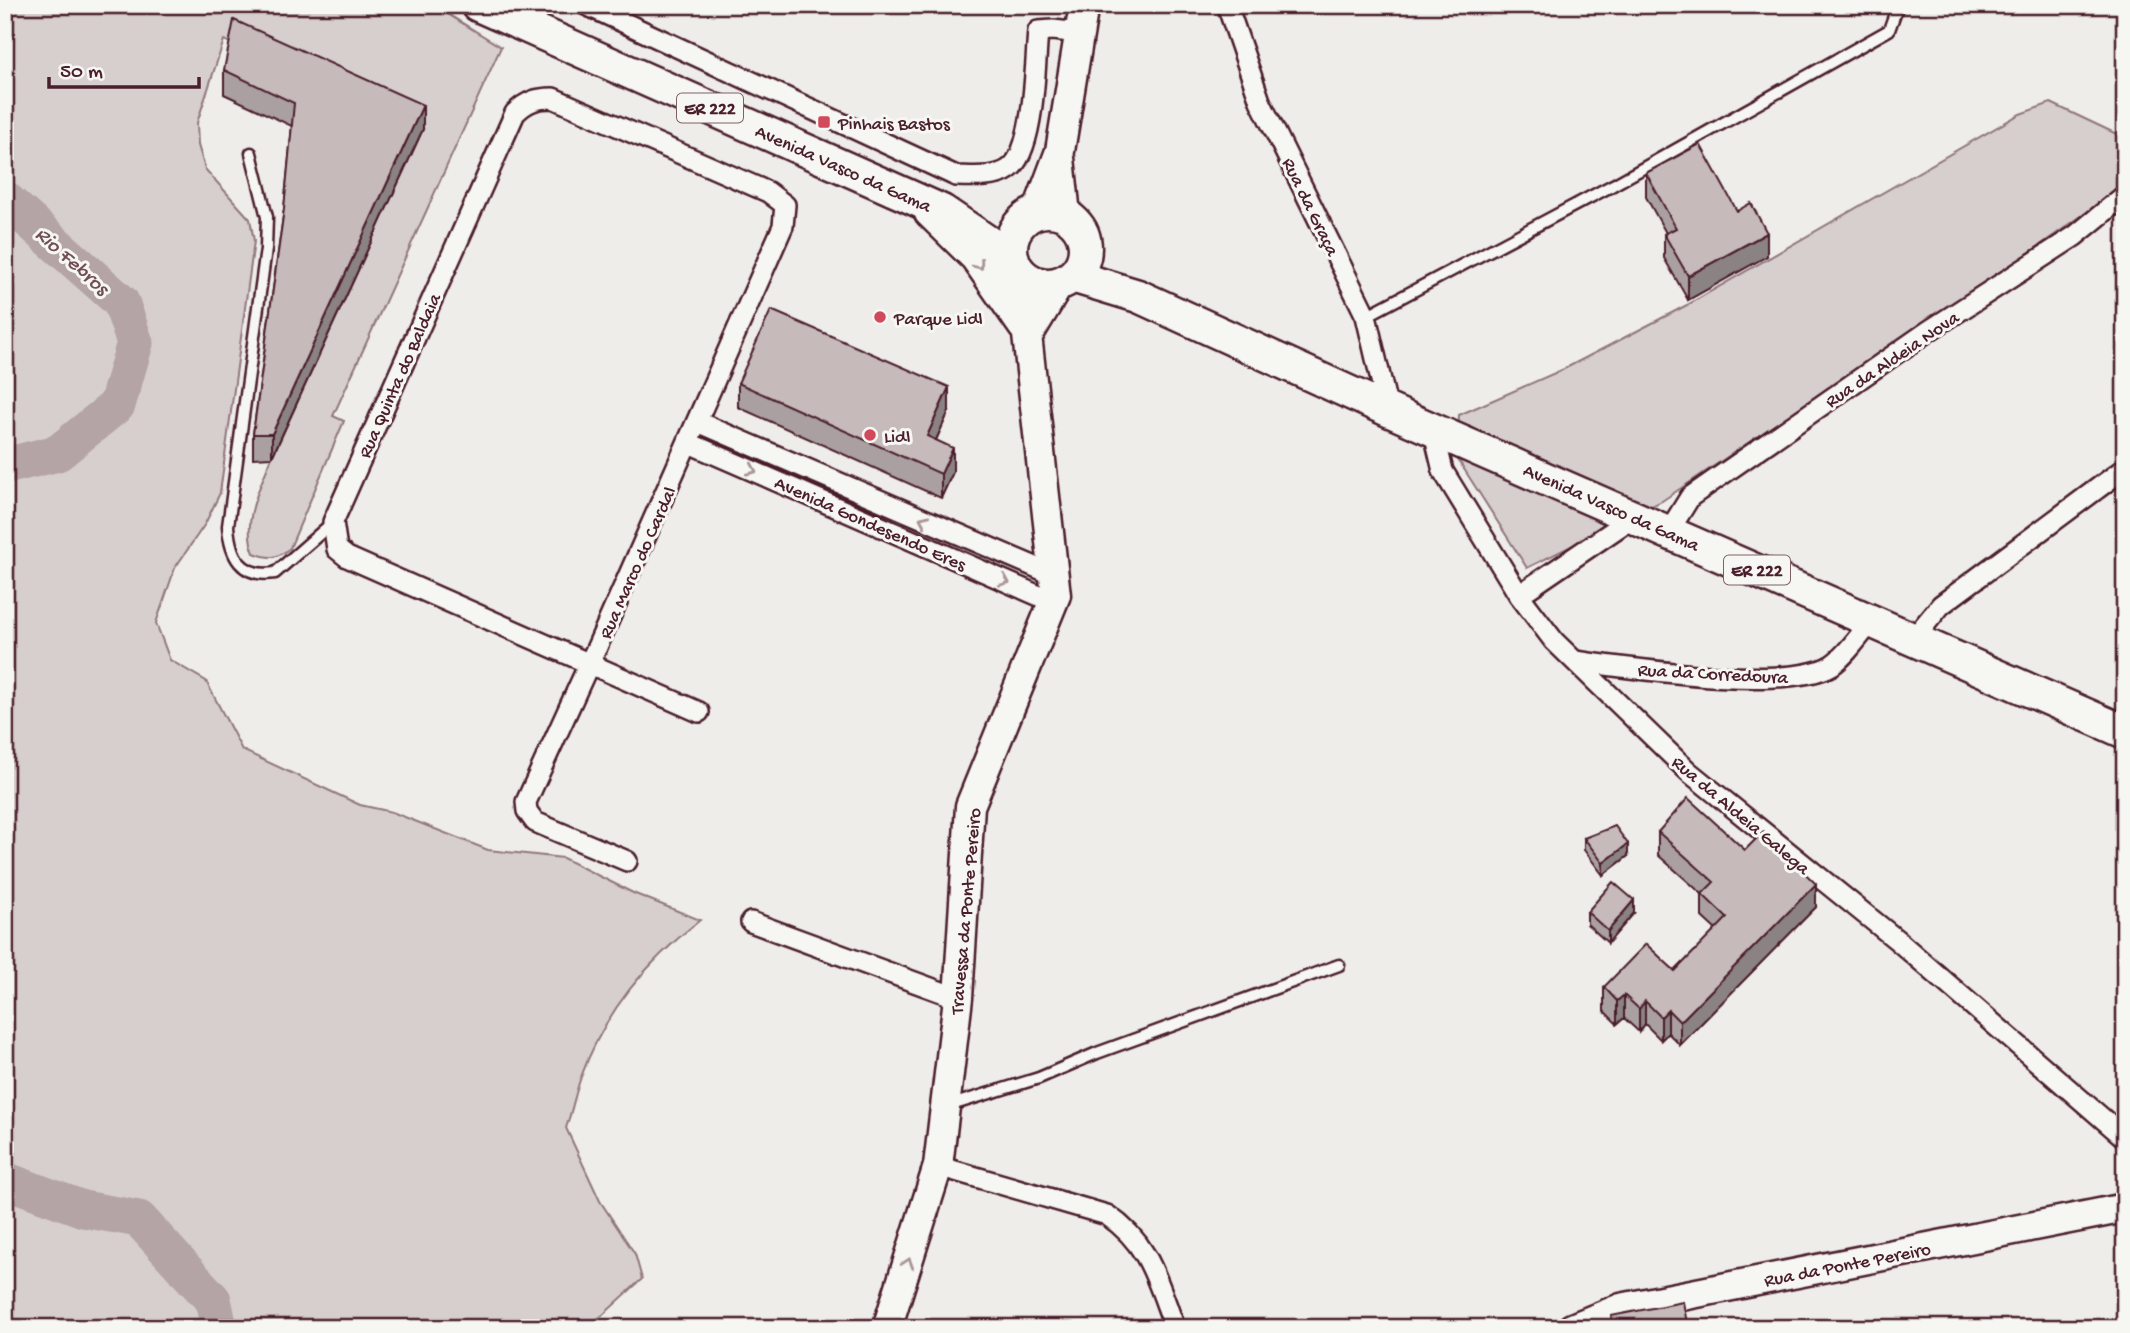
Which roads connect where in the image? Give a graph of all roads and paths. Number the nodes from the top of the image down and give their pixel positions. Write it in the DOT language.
graph roads {
  1 [pos="478,5"];
  2 [pos="586,5"];
  3 [pos="1084,5"];
  4 [pos="1227,5"];
  5 [pos="1898,5"];
  6 [pos="1079,33"];
  7 [pos="251,153"];
  8 [pos="2125,195"];
  9 [pos="785,205"];
  10 [pos="928,205"];
  11 [pos="1042,215"];
  12 [pos="1016,265"];
  13 [pos="1073,270"];
  14 [pos="1366,316"];
  15 [pos="1028,336"];
  16 [pos="1388,410"];
  17 [pos="698,422"];
  18 [pos="1433,429"];
  19 [pos="689,443"];
  20 [pos="2125,468"];
  21 [pos="1635,516"];
  22 [pos="333,522"];
  23 [pos="1669,531"];
  24 [pos="1054,589"];
  25 [pos="1519,595"];
  26 [pos="1872,621"];
  27 [pos="1914,638"];
  28 [pos="1575,662"];
  29 [pos="589,664"];
  30 [pos="699,712"];
  31 [pos="2125,732"];
  32 [pos="627,862"];
  33 [pos="751,922"];
  34 [pos="1339,965"];
  35 [pos="958,998"];
  36 [pos="945,1107"];
  37 [pos="2125,1138"];
  38 [pos="938,1166"];
  39 [pos="2125,1208"];
  40 [pos="887,1328"];
  41 [pos="1175,1328"];
  42 [pos="1572,1328"];
  1 -- 10 [label="main road, Avenida Vasco da Gama / ER 222"];
  2 -- 6 [label="street"];
  3 -- 6 [label="street"];
  4 -- 14 [label="street, Rua da Graça"];
  5 -- 14 [label="lane"];
  6 -- 11 [label="street"];
  7 -- 22 [label="lane"];
  8 -- 23 [label="street, Rua da Aldeia Nova"];
  9 -- 17 [label="street, Rua Marco do Cardal"];
  9 -- 22 [label="street, Rua Quinta do Baldaia"];
  10 -- 11 [label="main road, Avenida Vasco da Gama / ER 222"];
  10 -- 12 [label="main road, Avenida Vasco da Gama / ER 222"];
  10 -- 15 [label="street, one-way"];
  11 -- 12 [label="main road"];
  11 -- 13 [label="main road, Avenida Vasco da Gama / ER 222"];
  12 -- 13 [label="main road, Avenida Vasco da Gama / ER 222"];
  12 -- 15 [label="street, Travessa da Ponte Pereiro"];
  13 -- 15 [label="street"];
  13 -- 16 [label="main road, Avenida Vasco da Gama / ER 222"];
  14 -- 16 [label="street, Rua da Graça"];
  15 -- 24 [label="street, Travessa da Ponte Pereiro"];
  16 -- 18 [label="main road, Avenida Vasco da Gama / ER 222"];
  17 -- 19 [label="street, Rua Marco do Cardal"];
  24 -- 17 [label="street, Avenida Gondesendo Eres, one-way"];
  18 -- 21 [label="main road, Avenida Vasco da Gama / ER 222"];
  18 -- 25 [label="street, Rua da Aldeia Galega"];
  19 -- 24 [label="street, Avenida Gondesendo Eres, one-way"];
  19 -- 29 [label="street, Rua Marco do Cardal"];
  20 -- 27 [label="street"];
  21 -- 23 [label="main road, Avenida Vasco da Gama / ER 222"];
  21 -- 25 [label="street"];
  22 -- 29 [label="street"];
  23 -- 26 [label="main road, Avenida Vasco da Gama / ER 222"];
  24 -- 35 [label="street, Travessa da Ponte Pereiro"];
  25 -- 28 [label="street, Rua da Aldeia Galega"];
  26 -- 27 [label="main road, Avenida Vasco da Gama / ER 222"];
  26 -- 28 [label="street, Rua da Corredoura"];
  27 -- 31 [label="main road, Avenida Vasco da Gama / ER 222"];
  28 -- 37 [label="street, Rua da Aldeia Galega"];
  29 -- 30 [label="street"];
  29 -- 32 [label="street, Rua Marco do Cardal"];
  33 -- 35 [label="street"];
  34 -- 36 [label="lane"];
  35 -- 36 [label="street, Travessa da Ponte Pereiro"];
  36 -- 38 [label="street, Travessa da Ponte Pereiro"];
  40 -- 38 [label="street, Travessa da Ponte Pereiro, one-way"];
  38 -- 41 [label="street"];
  39 -- 42 [label="street, Rua da Ponte Pereiro"];
}
